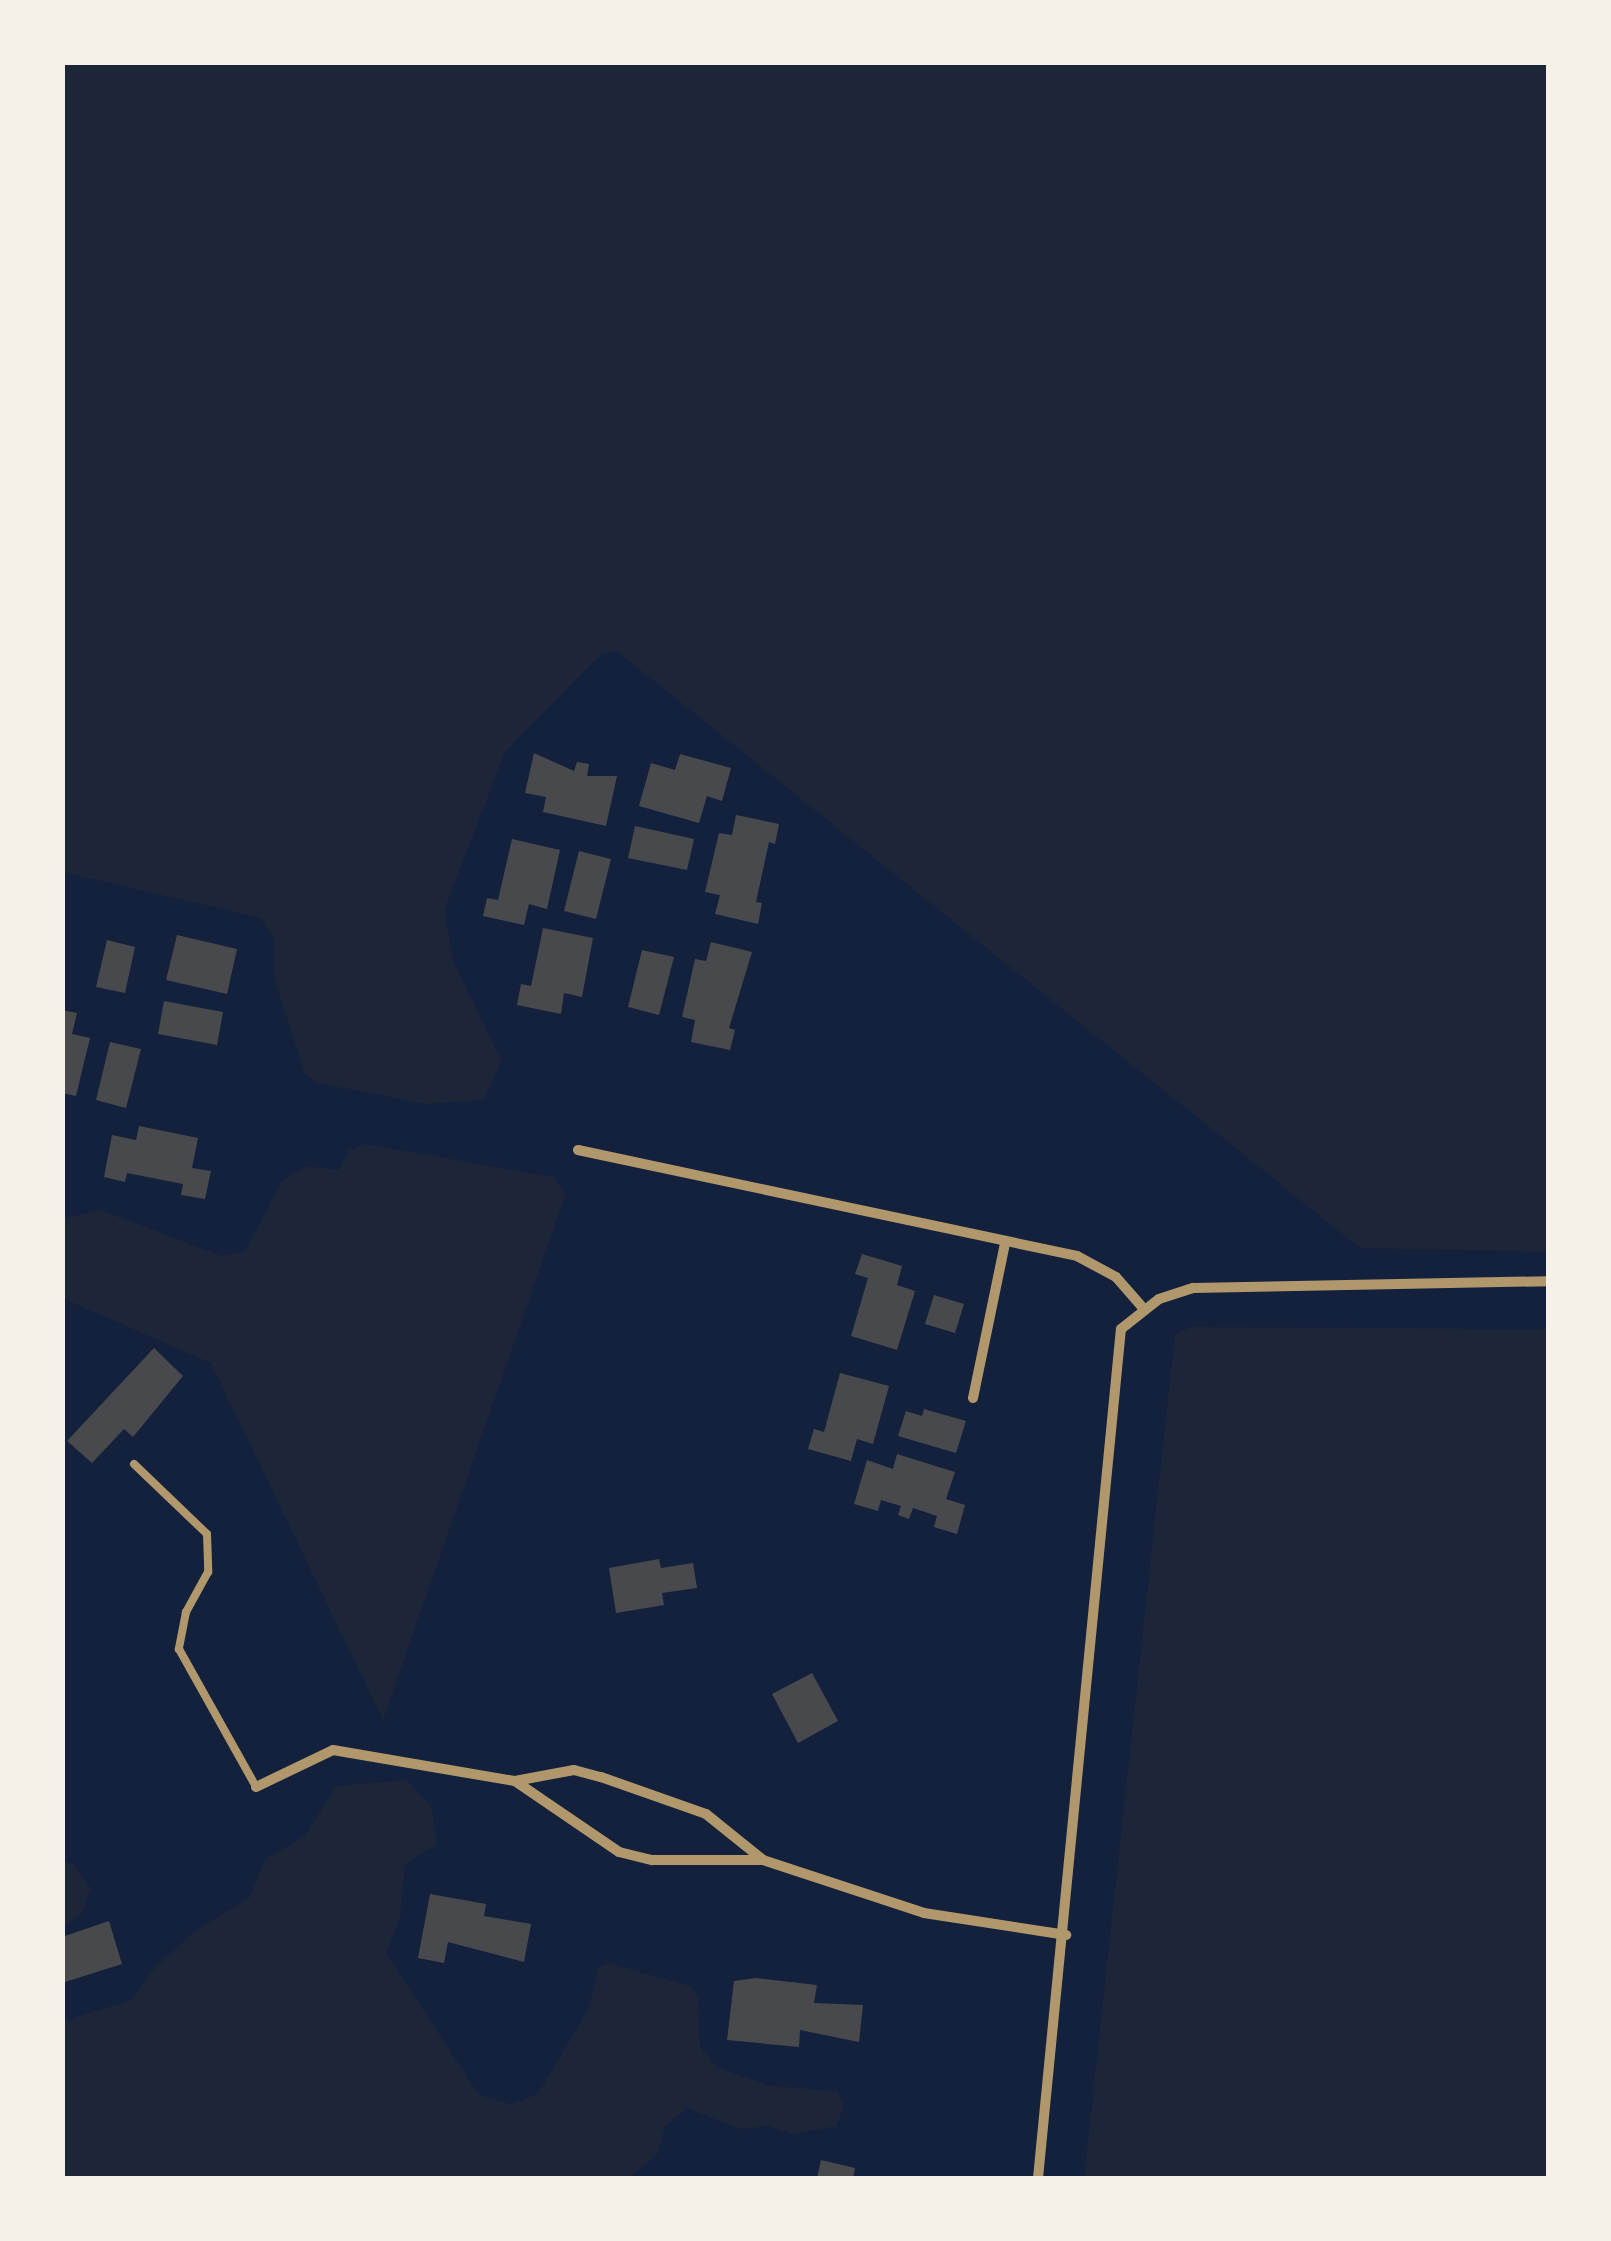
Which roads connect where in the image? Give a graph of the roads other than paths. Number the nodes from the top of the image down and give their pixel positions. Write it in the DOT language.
graph roads {
  1 [pos="578,1150"];
  2 [pos="1005,1243"];
  3 [pos="1548,1281"];
  4 [pos="1143,1308"];
  5 [pos="972,1398"];
  6 [pos="134,1464"];
  7 [pos="515,1781"];
  8 [pos="256,1788"];
  9 [pos="763,1860"];
  10 [pos="1066,1935"];
  11 [pos="1038,2178"];
  1 -- 2 [label="street"];
  2 -- 4 [label="street"];
  2 -- 5 [label="street"];
  3 -- 4 [label="street"];
  4 -- 10 [label="street"];
  6 -- 8 [label="lane"];
  7 -- 8 [label="street"];
  7 -- 9 [label="street"];
  7 -- 9 [label="street"];
  9 -- 10 [label="street"];
  10 -- 11 [label="street"];
}
